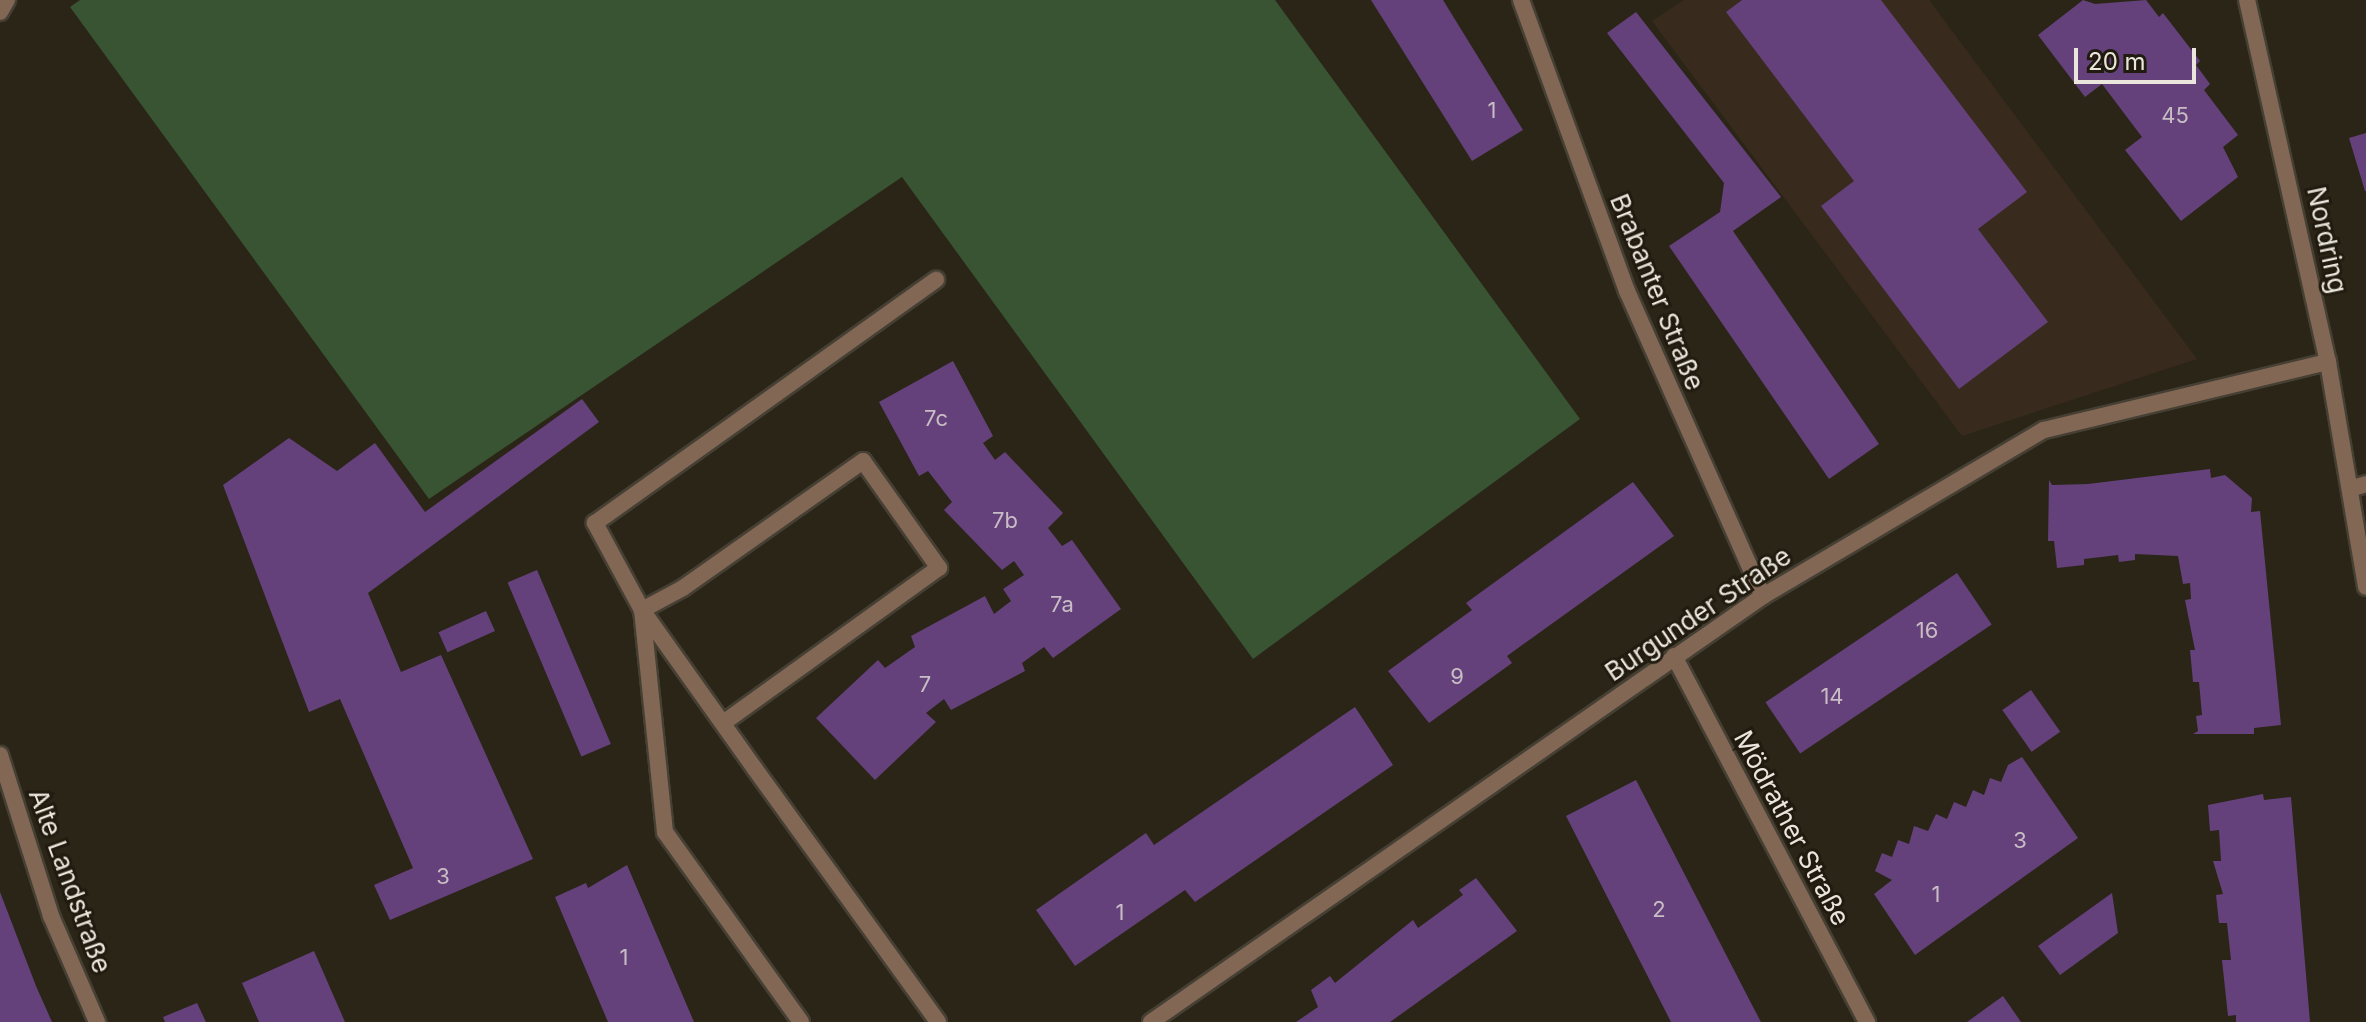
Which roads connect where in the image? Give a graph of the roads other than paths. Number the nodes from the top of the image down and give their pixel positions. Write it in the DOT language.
graph roads {
  1 [pos="7,0"];
  2 [pos="1521,0"];
  3 [pos="2247,0"];
  4 [pos="0,12"];
  5 [pos="936,280"];
  6 [pos="2328,362"];
  7 [pos="2360,486"];
  8 [pos="2366,587"];
  9 [pos="1763,596"];
  10 [pos="642,610"];
  11 [pos="1674,656"];
  12 [pos="723,723"];
  13 [pos="0,755"];
  14 [pos="97,1022"];
  15 [pos="801,1022"];
  16 [pos="938,1022"];
  17 [pos="1151,1022"];
  18 [pos="1867,1022"];
  1 -- 4 [label="street"];
  2 -- 9 [label="street, Brabanter Straße"];
  3 -- 6 [label="street, Nordring"];
  5 -- 10 [label="street"];
  6 -- 7 [label="street, Nordring"];
  6 -- 9 [label="street, Burgunder Straße"];
  7 -- 8 [label="street, Nordring"];
  9 -- 11 [label="street, Burgunder Straße"];
  10 -- 12 [label="street"];
  10 -- 12 [label="street"];
  10 -- 15 [label="street"];
  11 -- 17 [label="street, Burgunder Straße"];
  11 -- 18 [label="street, Mödrather Straße"];
  12 -- 16 [label="street"];
  13 -- 14 [label="street, Alte Landstraße"];
}
